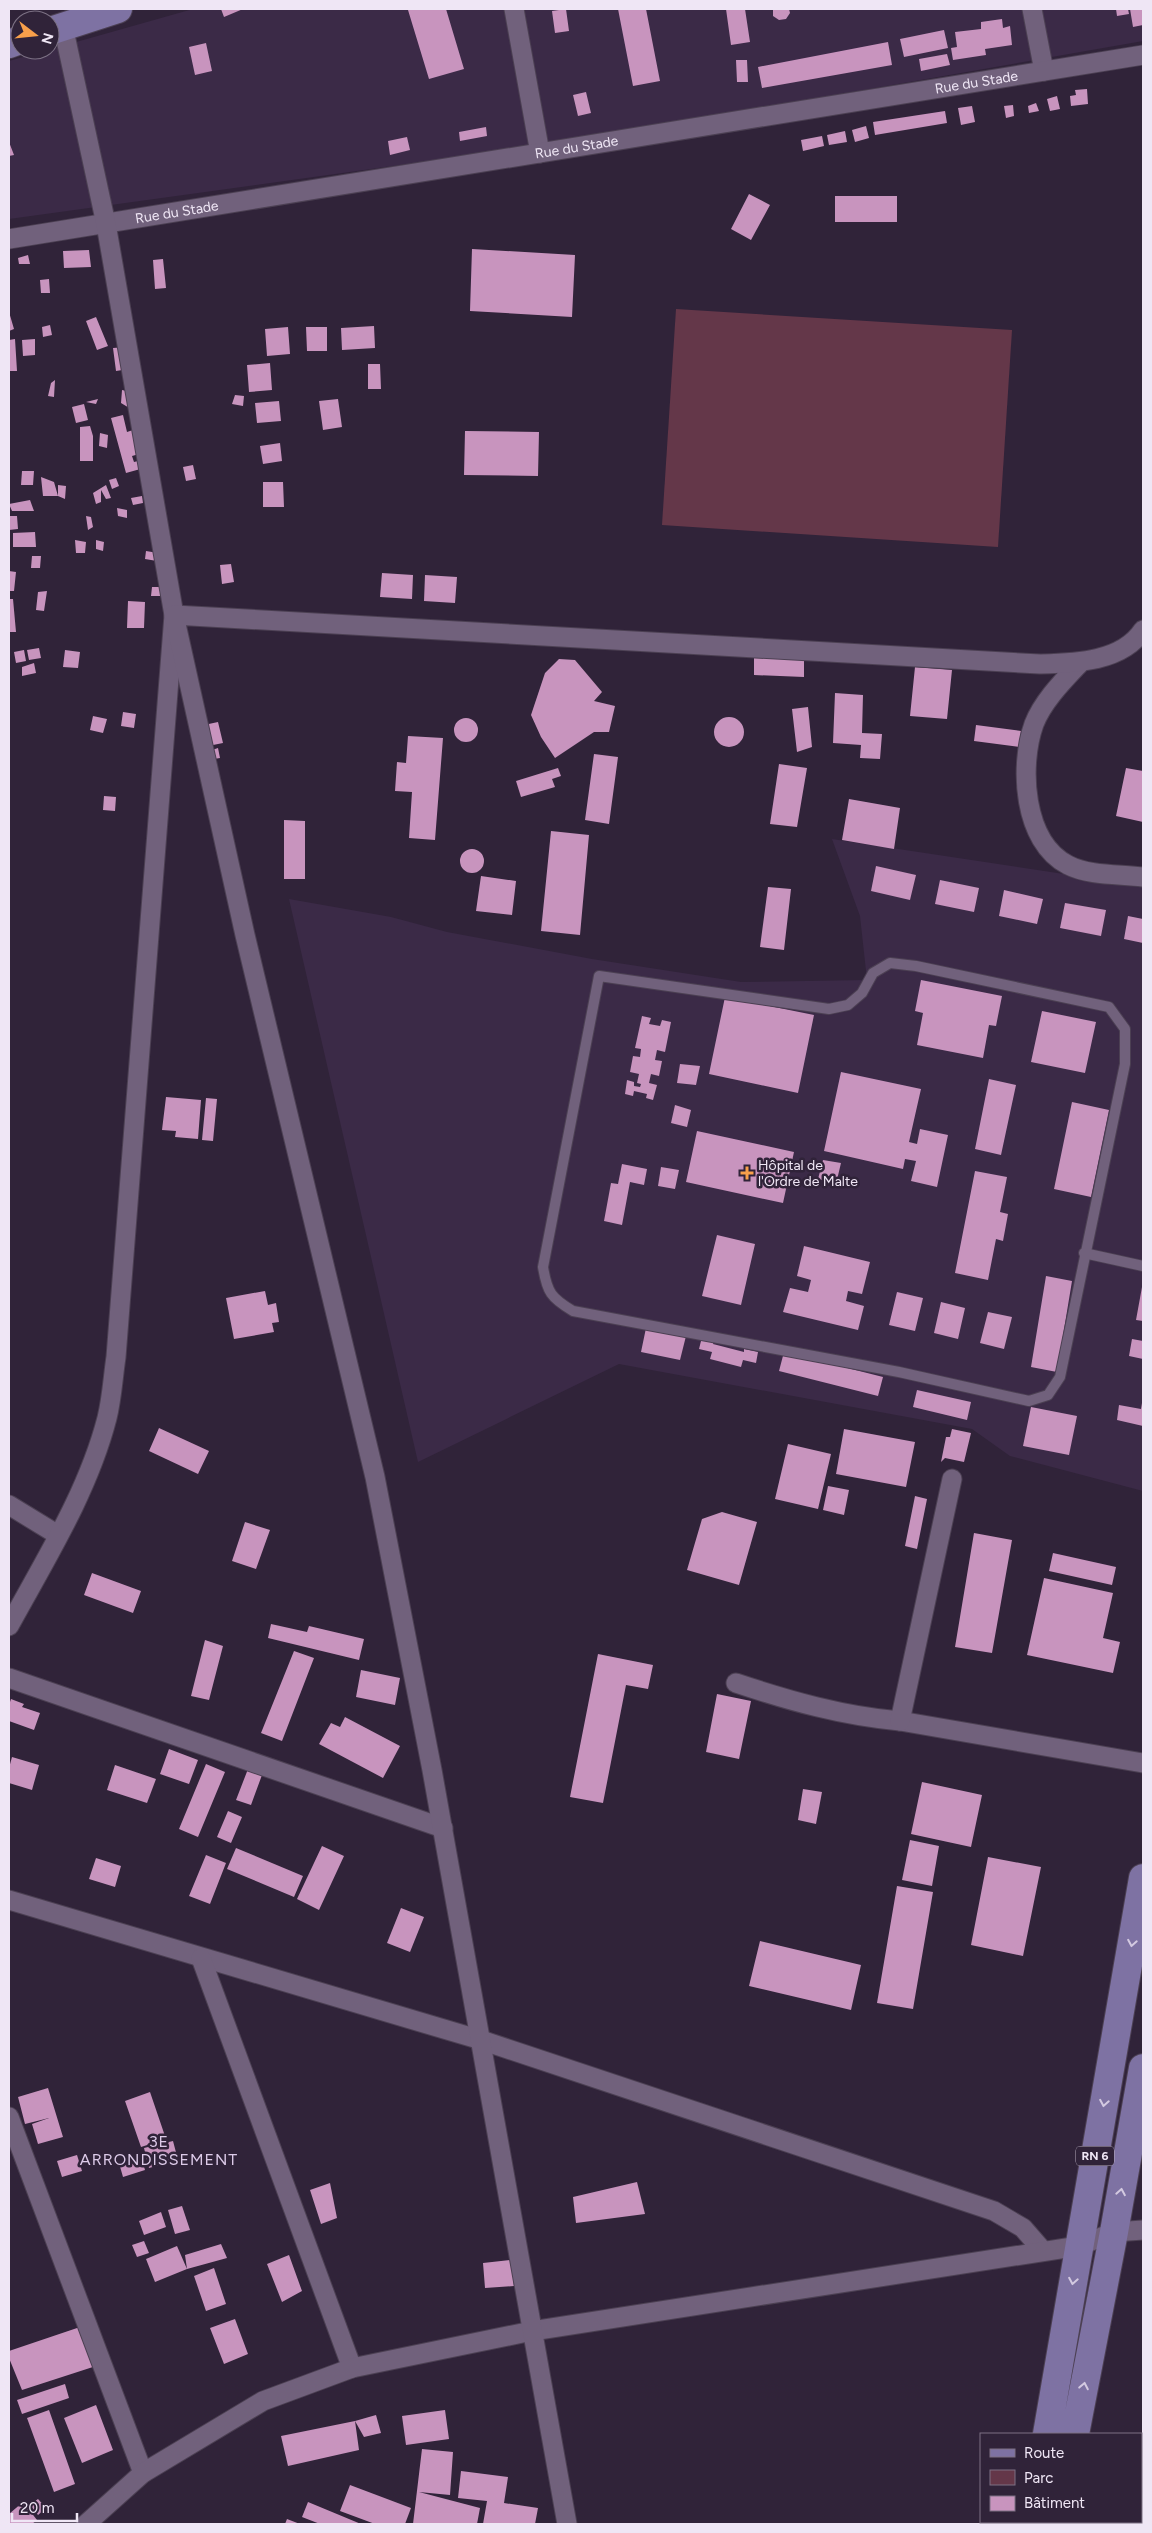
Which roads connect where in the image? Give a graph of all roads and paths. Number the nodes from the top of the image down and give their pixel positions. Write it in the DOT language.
graph roads {
  1 [pos="118,9"];
  2 [pos="514,9"];
  3 [pos="1032,9"];
  4 [pos="60,28"];
  5 [pos="60,41"];
  6 [pos="1143,56"];
  7 [pos="1044,71"];
  8 [pos="540,153"];
  9 [pos="106,224"];
  10 [pos="9,239"];
  11 [pos="174,615"];
  12 [pos="1143,630"];
  13 [pos="1080,663"];
  14 [pos="1143,877"];
  15 [pos="1084,1254"];
  16 [pos="1143,1266"];
  17 [pos="952,1479"];
  18 [pos="9,1505"];
  19 [pos="58,1535"];
  20 [pos="9,1626"];
  21 [pos="9,1678"];
  22 [pos="736,1682"];
  23 [pos="900,1721"];
  24 [pos="1143,1763"];
  25 [pos="443,1828"];
  26 [pos="1143,1878"];
  27 [pos="9,1900"];
  28 [pos="200,1958"];
  29 [pos="482,2040"];
  30 [pos="1143,2068"];
  31 [pos="9,2117"];
  32 [pos="1143,2230"];
  33 [pos="1114,2232"];
  34 [pos="1079,2246"];
  35 [pos="1043,2251"];
  36 [pos="532,2331"];
  37 [pos="352,2368"];
  38 [pos="1047,2433"];
  39 [pos="1075,2433"];
  40 [pos="143,2473"];
  41 [pos="86,2524"];
  42 [pos="567,2524"];
  1 -- 4 [label="main road"];
  2 -- 8 [label="street"];
  3 -- 7 [label="street"];
  5 -- 9 [label="street"];
  6 -- 7 [label="street, Rue du Stade"];
  7 -- 8 [label="street, Rue du Stade"];
  8 -- 9 [label="street, Rue du Stade"];
  9 -- 10 [label="street, Rue du Stade"];
  9 -- 11 [label="street"];
  11 -- 13 [label="street"];
  11 -- 19 [label="street"];
  11 -- 25 [label="street"];
  12 -- 13 [label="street"];
  13 -- 14 [label="street"];
  15 -- 15 [label="lane"];
  15 -- 16 [label="lane"];
  17 -- 23 [label="street"];
  18 -- 19 [label="street"];
  19 -- 20 [label="street"];
  21 -- 25 [label="street"];
  22 -- 23 [label="street"];
  23 -- 24 [label="street"];
  25 -- 29 [label="street"];
  26 -- 34 [label="main road, RN 6, one-way"];
  27 -- 28 [label="street"];
  28 -- 29 [label="street"];
  28 -- 37 [label="street"];
  29 -- 35 [label="street"];
  29 -- 36 [label="street"];
  33 -- 30 [label="main road, RN 6, one-way"];
  31 -- 40 [label="street"];
  32 -- 33 [label="street"];
  33 -- 34 [label="street"];
  39 -- 33 [label="main road, RN 6, one-way"];
  34 -- 35 [label="street"];
  34 -- 38 [label="main road, RN 6, one-way"];
  35 -- 36 [label="street"];
  36 -- 37 [label="street"];
  36 -- 42 [label="street"];
  37 -- 40 [label="street"];
  40 -- 41 [label="street"];
}
